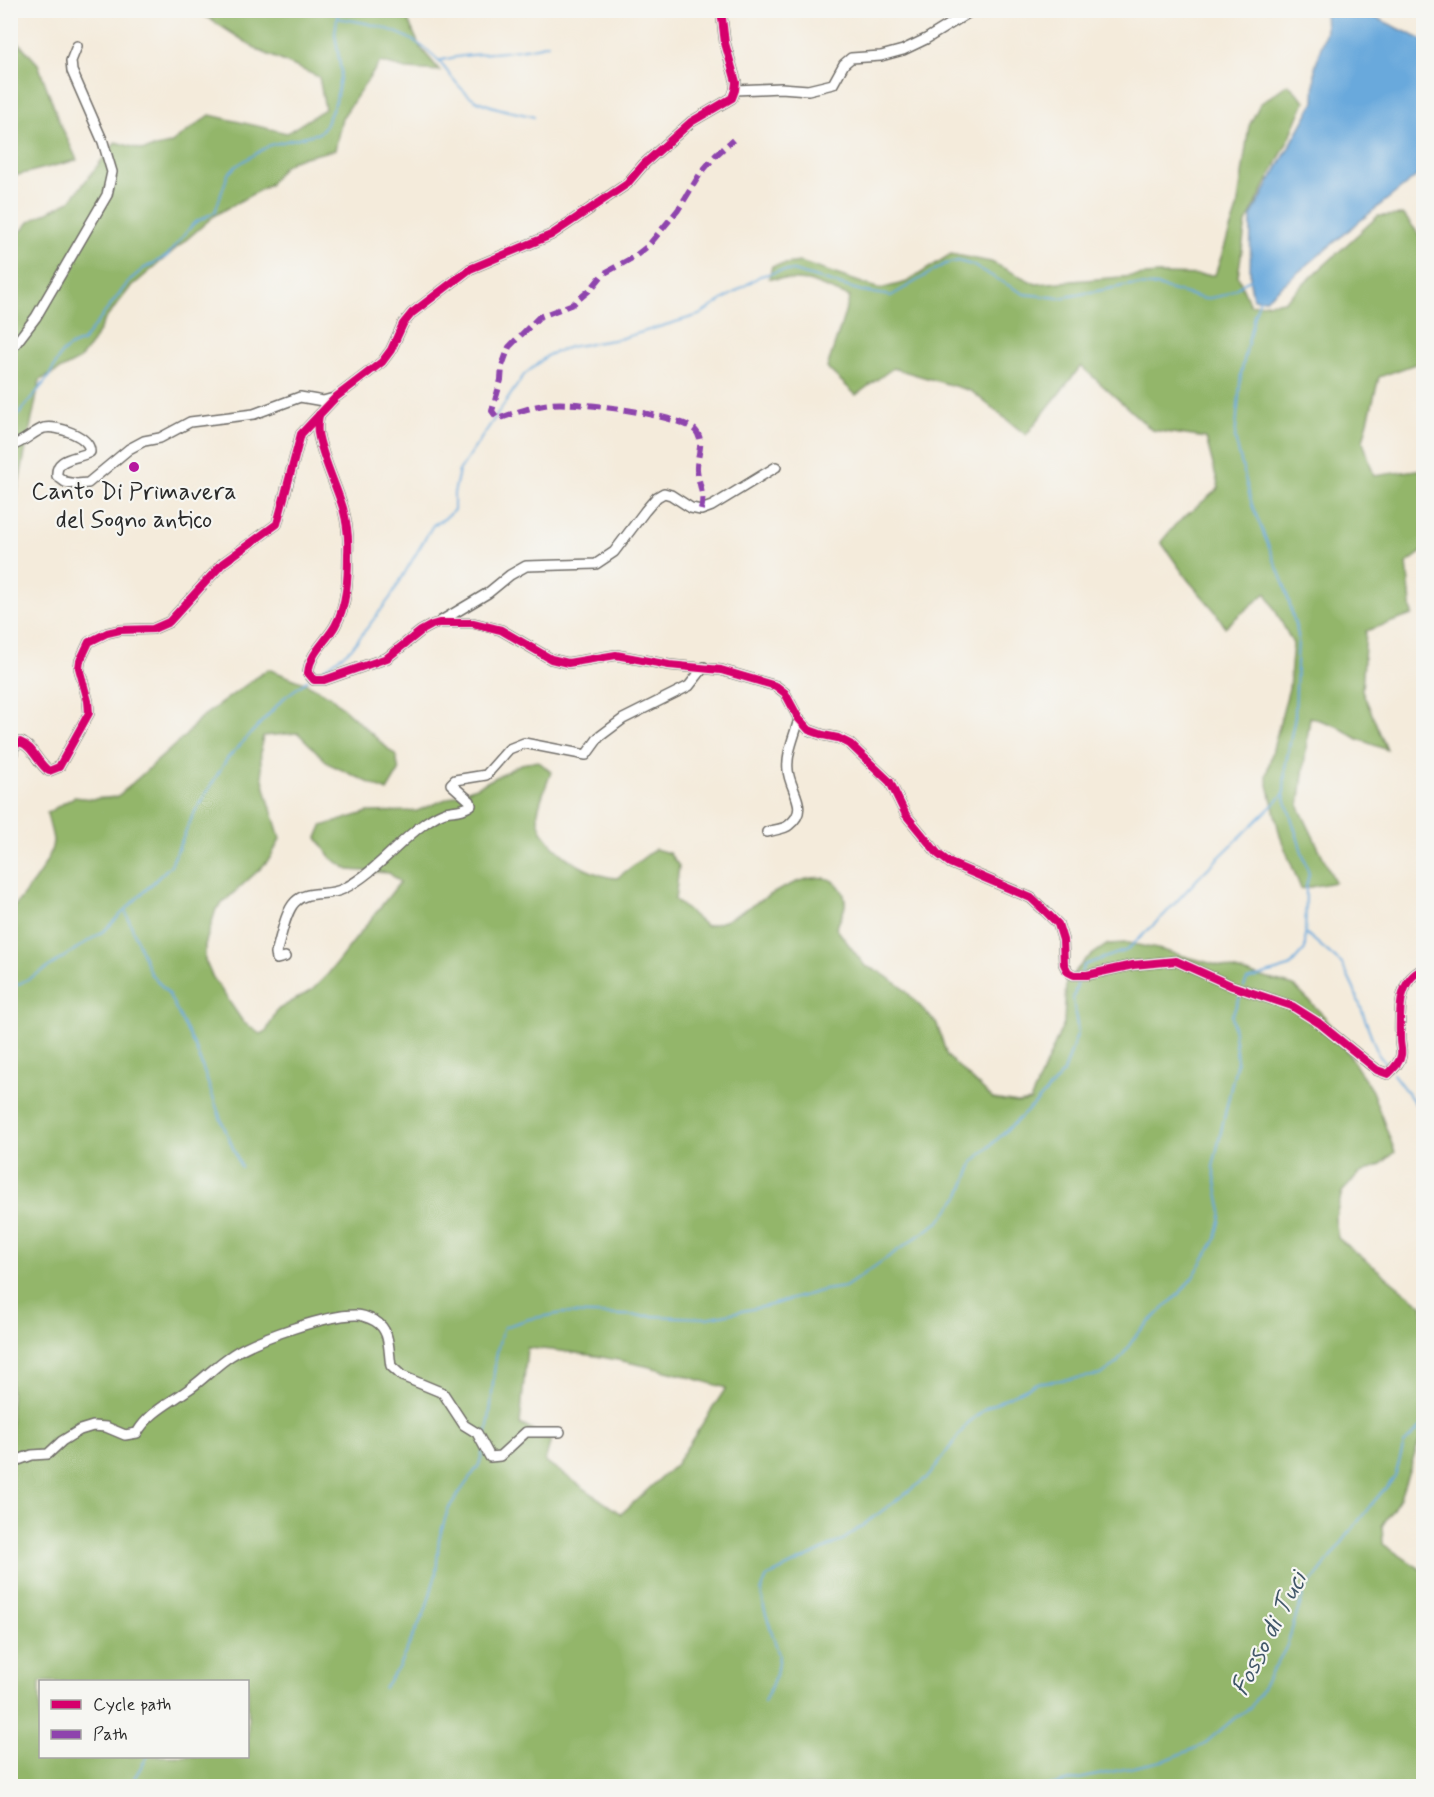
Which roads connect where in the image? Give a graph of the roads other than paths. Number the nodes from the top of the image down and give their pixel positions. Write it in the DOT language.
graph roads {
  1 [pos="721,10"];
  2 [pos="973,10"];
  3 [pos="77,46"];
  4 [pos="735,90"];
  5 [pos="10,351"];
  6 [pos="336,397"];
  7 [pos="319,415"];
  8 [pos="10,446"];
  9 [pos="776,467"];
  10 [pos="439,622"];
  11 [pos="704,667"];
  12 [pos="799,719"];
  13 [pos="10,766"];
  14 [pos="767,832"];
  15 [pos="285,957"];
  16 [pos="1424,969"];
  17 [pos="560,1432"];
  18 [pos="10,1463"];
  1 -- 4 [label="street"];
  2 -- 4 [label="street"];
  3 -- 5 [label="street"];
  4 -- 6 [label="street"];
  6 -- 7 [label="street"];
  6 -- 8 [label="street"];
  7 -- 10 [label="street"];
  7 -- 13 [label="street"];
  9 -- 10 [label="street"];
  10 -- 11 [label="street"];
  11 -- 12 [label="street"];
  11 -- 15 [label="street"];
  12 -- 14 [label="street"];
  12 -- 16 [label="street"];
  17 -- 18 [label="street"];
}
